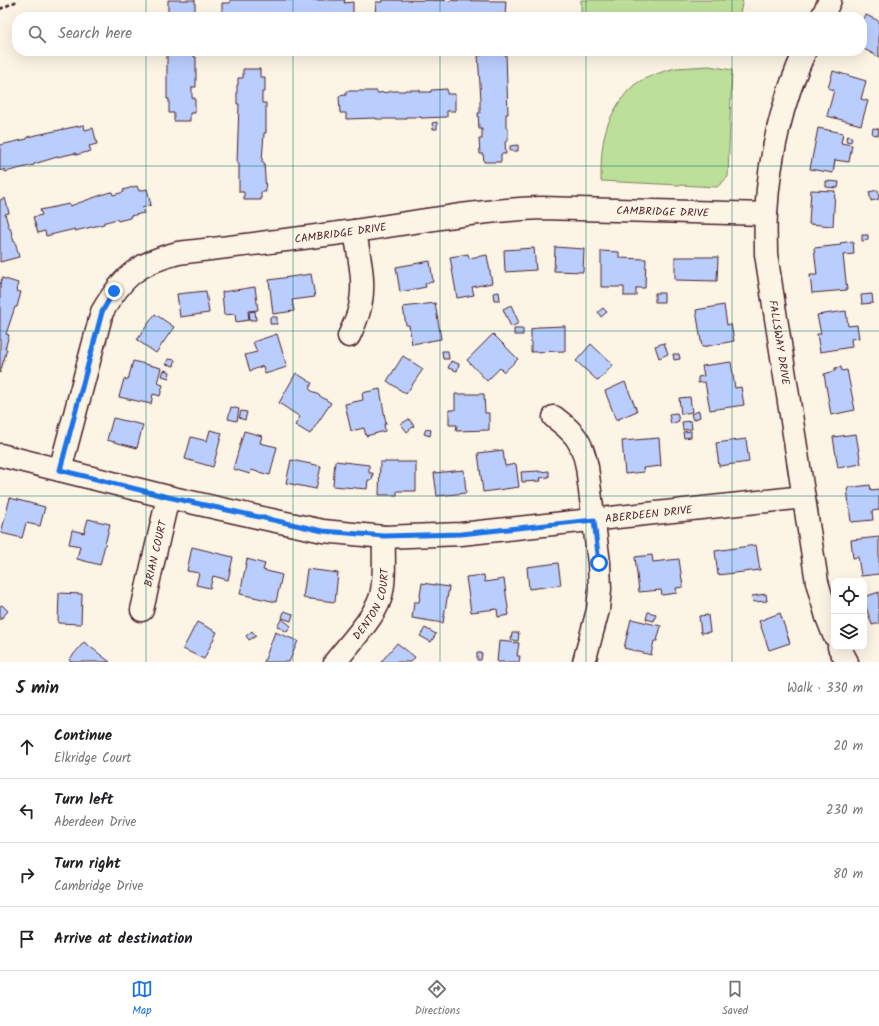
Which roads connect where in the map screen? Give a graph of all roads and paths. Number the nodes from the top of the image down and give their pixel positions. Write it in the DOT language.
graph roads {
  1 [pos="19,0"];
  2 [pos="830,0"];
  3 [pos="0,9"];
  4 [pos="824,12"];
  5 [pos="803,56"];
  6 [pos="766,214"];
  7 [pos="355,231"];
  8 [pos="349,336"];
  9 [pos="554,417"];
  10 [pos="0,455"];
  11 [pos="60,470"];
  12 [pos="168,497"];
  13 [pos="804,497"];
  14 [pos="594,520"];
  15 [pos="384,536"];
  16 [pos="142,610"];
  17 [pos="831,627"];
  18 [pos="841,650"];
  19 [pos="335,662"];
  20 [pos="584,662"];
  21 [pos="847,662"];
  1 -- 3 [label="path"];
  2 -- 4 [label="street"];
  5 -- 6 [label="street, FALLSWAY DRIVE"];
  6 -- 7 [label="street, CAMBRIDGE DRIVE"];
  6 -- 13 [label="street, FALLSWAY DRIVE"];
  7 -- 8 [label="street"];
  7 -- 11 [label="street, CAMBRIDGE DRIVE"];
  9 -- 14 [label="street"];
  10 -- 11 [label="street, ABERDEEN DRIVE"];
  11 -- 12 [label="street, ABERDEEN DRIVE"];
  12 -- 15 [label="street, ABERDEEN DRIVE"];
  12 -- 16 [label="street, BRIAN COURT"];
  13 -- 14 [label="street, ABERDEEN DRIVE"];
  13 -- 17 [label="street, FALLSWAY DRIVE"];
  14 -- 15 [label="street, ABERDEEN DRIVE"];
  14 -- 20 [label="street"];
  15 -- 19 [label="street, DENTON COURT"];
  18 -- 21 [label="street"];
}
